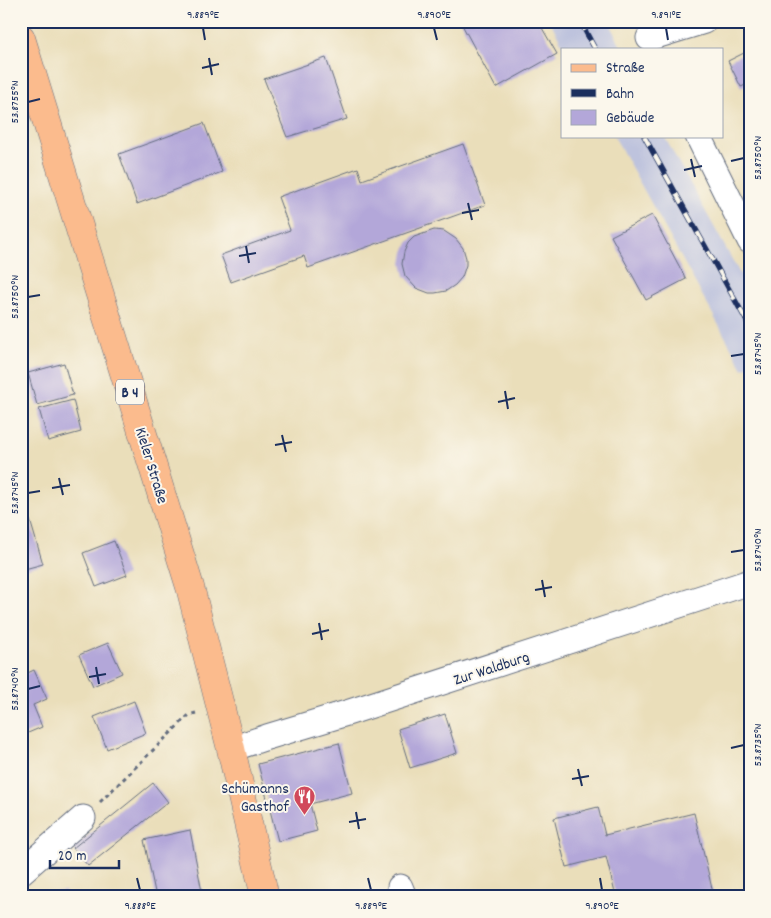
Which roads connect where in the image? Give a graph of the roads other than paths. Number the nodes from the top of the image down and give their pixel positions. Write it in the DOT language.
graph roads {
  1 [pos="704,21"];
  2 [pos="650,36"];
  3 [pos="21,38"];
  4 [pos="699,138"];
  5 [pos="750,242"];
  6 [pos="750,582"];
  7 [pos="231,749"];
  8 [pos="83,818"];
  9 [pos="21,872"];
  10 [pos="265,897"];
  1 -- 2 [label="street"];
  3 -- 7 [label="main road, Kieler Straße / B 4"];
  4 -- 5 [label="street"];
  6 -- 7 [label="street, Zur Waldburg"];
  7 -- 10 [label="main road, Kieler Straße / B 4"];
  8 -- 9 [label="street"];
}
